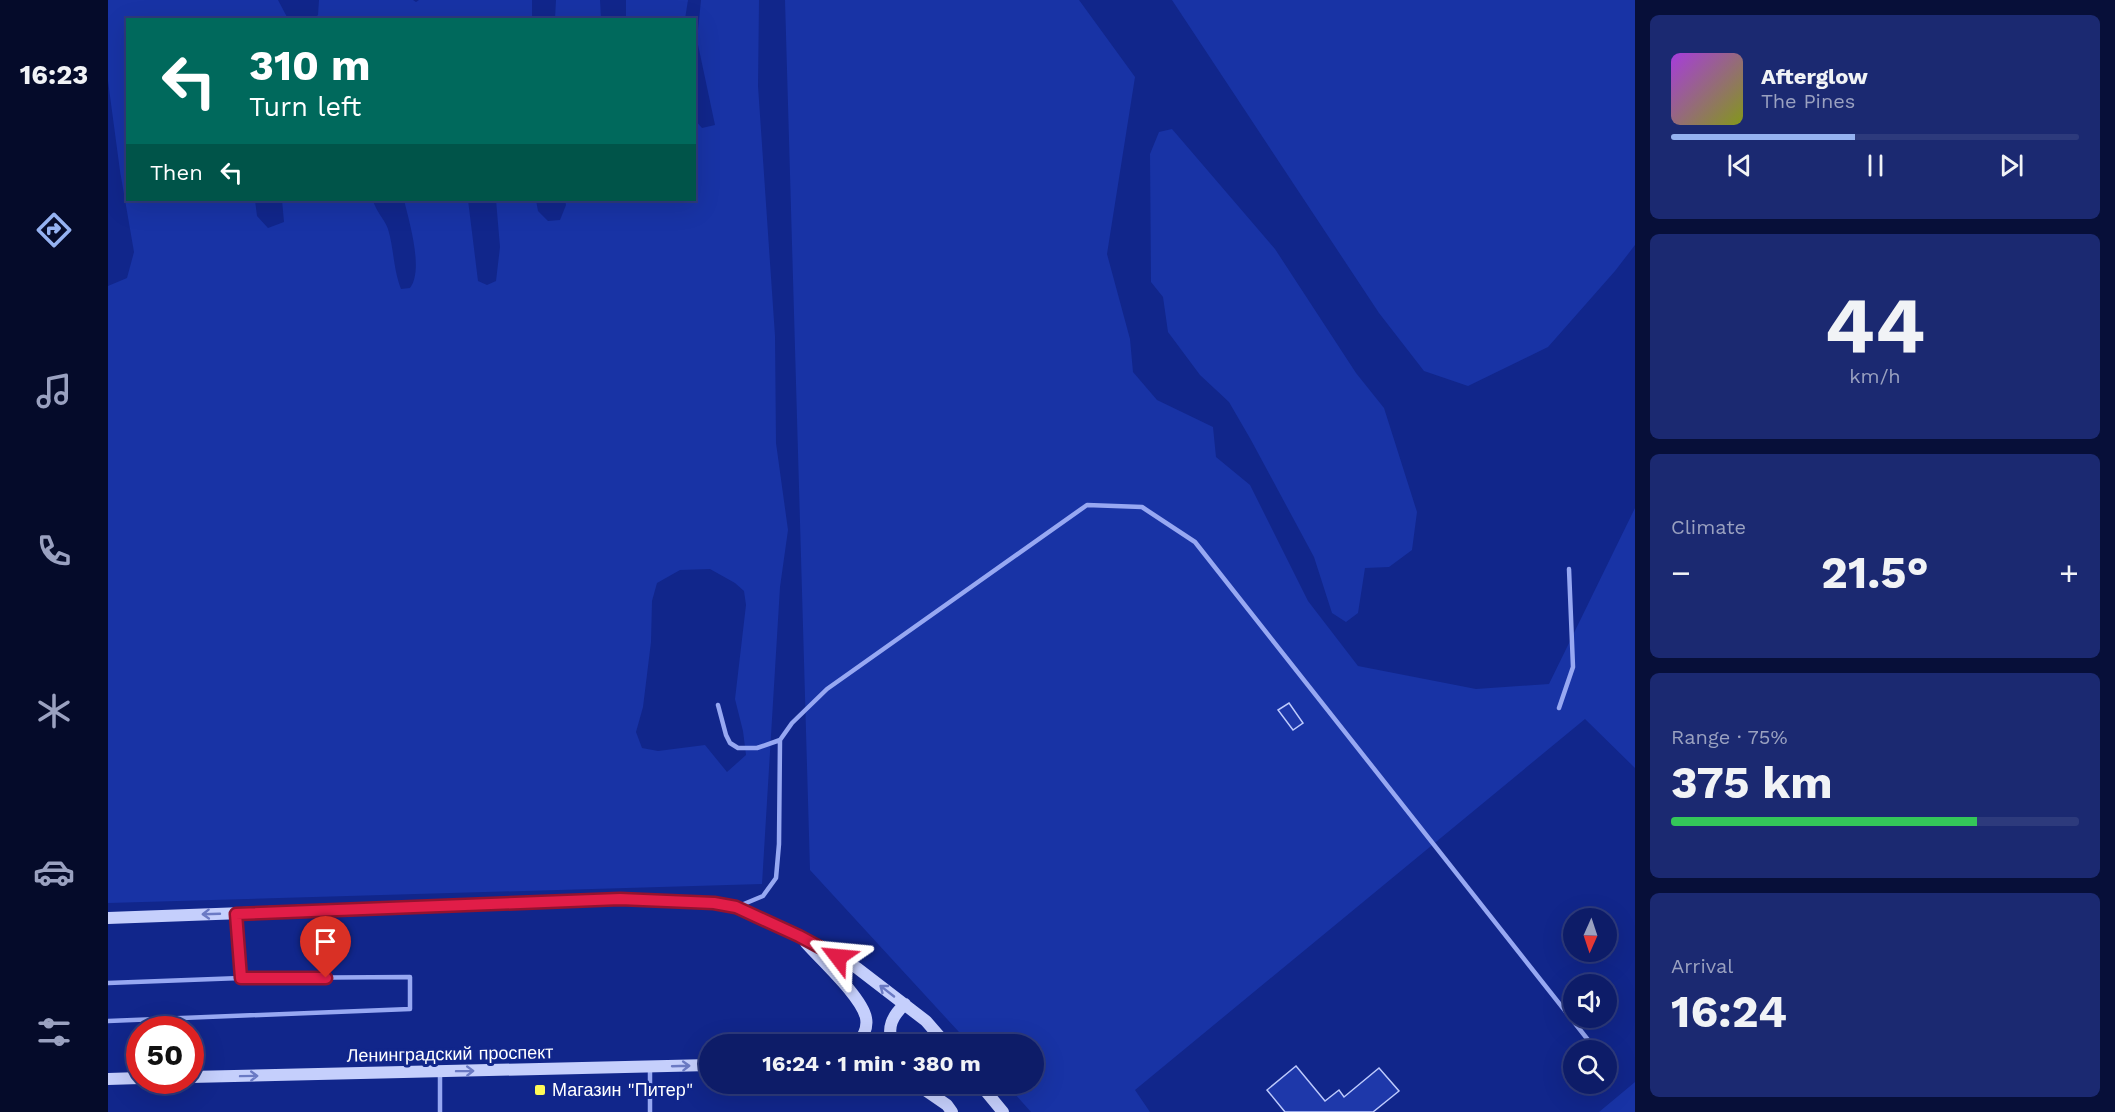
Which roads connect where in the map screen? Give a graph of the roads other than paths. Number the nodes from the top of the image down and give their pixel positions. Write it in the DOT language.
graph roads {
  1 [pos="1569,569"];
  2 [pos="718,705"];
  3 [pos="1559,708"];
  4 [pos="780,740"];
  5 [pos="736,907"];
  6 [pos="236,914"];
  7 [pos="108,918"];
  8 [pos="799,936"];
  9 [pos="241,978"];
  10 [pos="108,983"];
  11 [pos="904,1004"];
  12 [pos="108,1021"];
  13 [pos="863,1034"];
  14 [pos="889,1034"];
  15 [pos="937,1034"];
  16 [pos="1588,1040"];
  17 [pos="699,1065"];
  18 [pos="650,1067"];
  19 [pos="440,1072"];
  20 [pos="204,1077"];
  21 [pos="126,1078"];
  22 [pos="108,1079"];
  23 [pos="929,1094"];
  24 [pos="936,1094"];
  25 [pos="988,1094"];
  26 [pos="949,1109"];
  27 [pos="440,1112"];
  28 [pos="650,1112"];
  29 [pos="1003,1112"];
  1 -- 3 [label="lane"];
  2 -- 4 [label="lane"];
  4 -- 5 [label="lane"];
  4 -- 16 [label="lane"];
  5 -- 6 [label="main road"];
  5 -- 8 [label="main road"];
  6 -- 7 [label="main road, one-way"];
  6 -- 9 [label="lane"];
  11 -- 8 [label="main road, one-way"];
  8 -- 13 [label="main road"];
  9 -- 10 [label="lane"];
  9 -- 12 [label="lane"];
  11 -- 14 [label="main road"];
  11 -- 15 [label="main road"];
  18 -- 17 [label="main road, Ленинградский проспект, one-way"];
  19 -- 18 [label="main road, Ленинградский проспект, one-way"];
  18 -- 28 [label="lane"];
  20 -- 19 [label="main road, Ленинградский проспект, one-way"];
  19 -- 27 [label="lane"];
  21 -- 22 [label="main road"];
  23 -- 26 [label="main road"];
  24 -- 26 [label="main road"];
  25 -- 29 [label="main road"];
}
